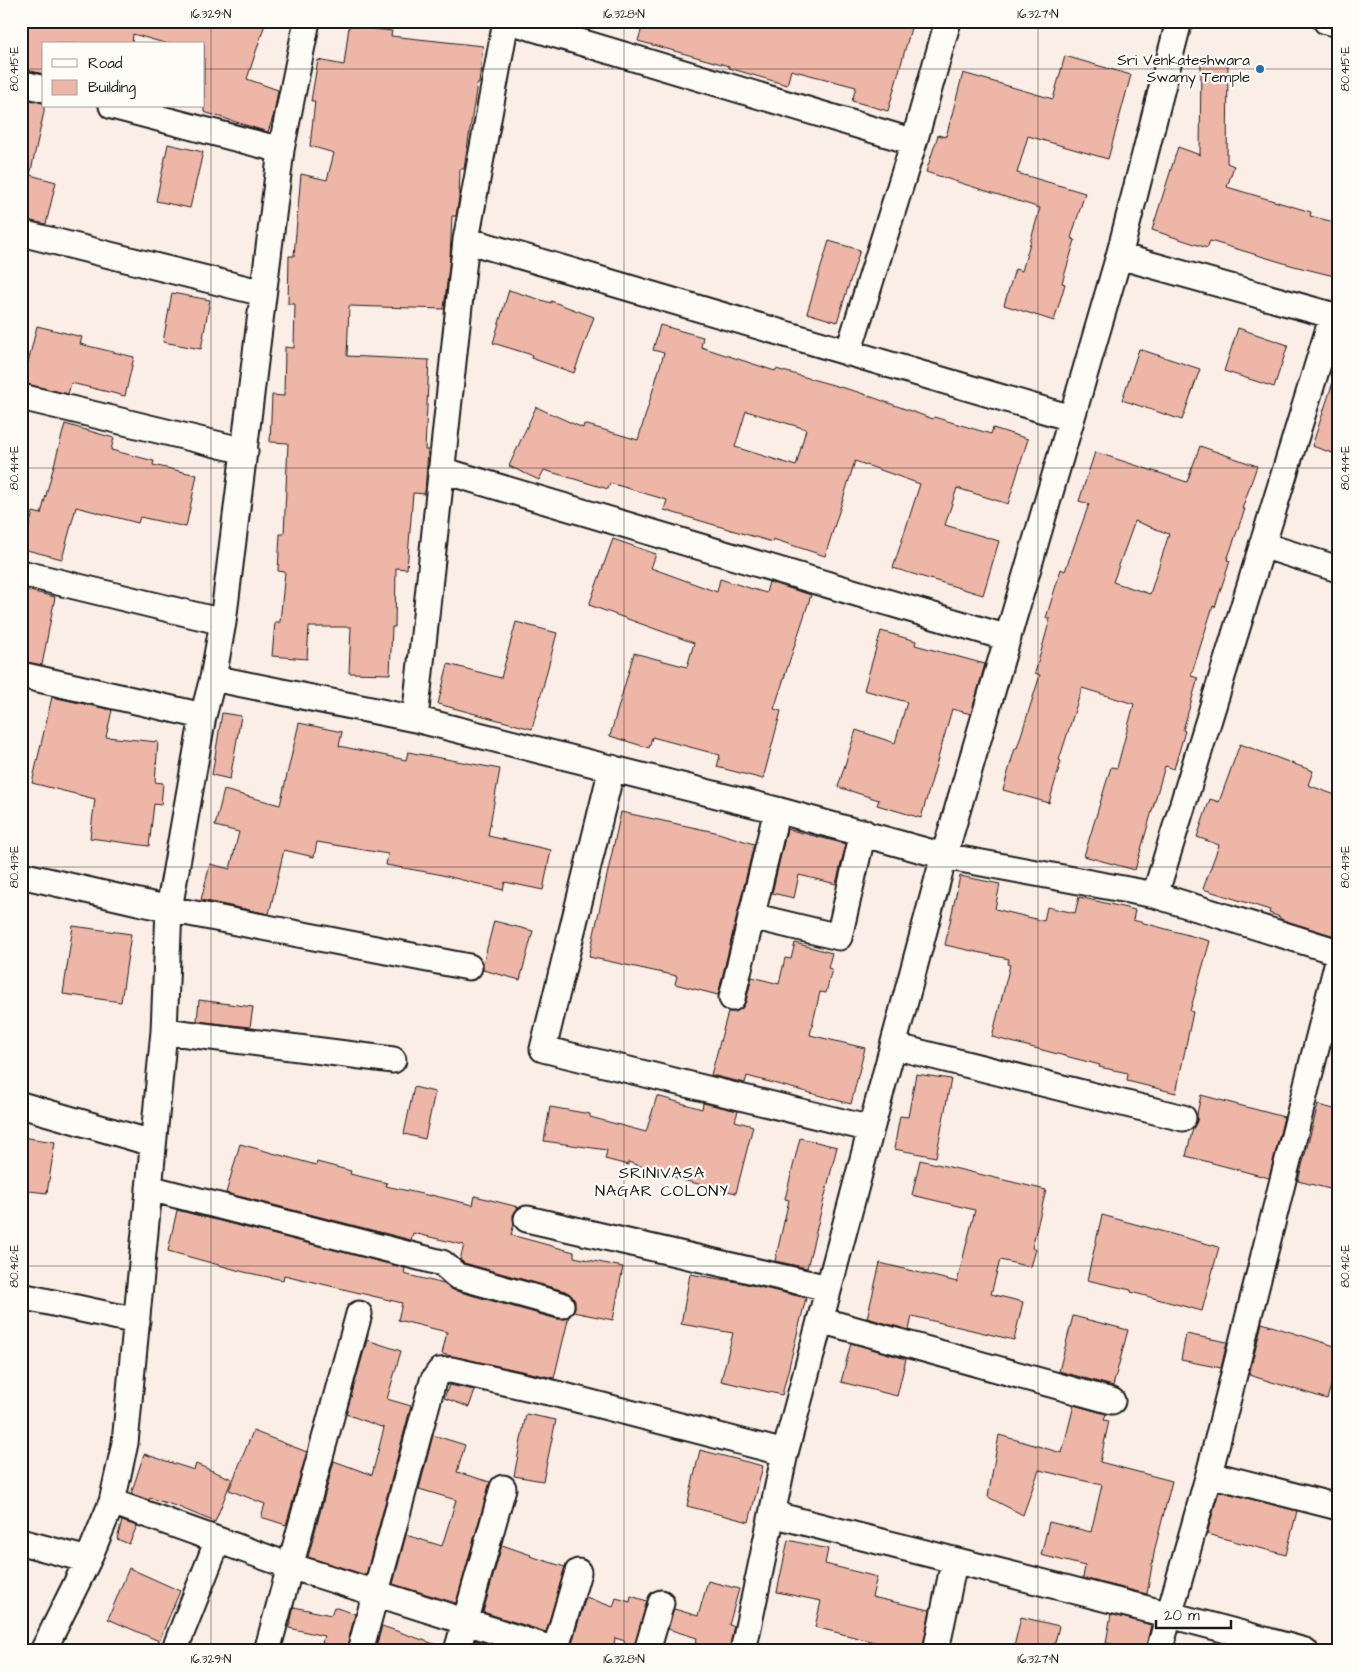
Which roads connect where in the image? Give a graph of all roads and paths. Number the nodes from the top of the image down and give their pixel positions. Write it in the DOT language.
graph roads {
  1 [pos="307,21"];
  2 [pos="506,21"];
  3 [pos="510,21"];
  4 [pos="948,21"];
  5 [pos="1179,21"];
  6 [pos="1326,21"];
  7 [pos="1338,24"];
  8 [pos="21,83"];
  9 [pos="42,88"];
  10 [pos="120,108"];
  11 [pos="914,142"];
  12 [pos="281,150"];
  13 [pos="21,232"];
  14 [pos="466,240"];
  15 [pos="1119,256"];
  16 [pos="264,293"];
  17 [pos="1335,316"];
  18 [pos="848,352"];
  19 [pos="21,397"];
  20 [pos="1071,418"];
  21 [pos="245,451"];
  22 [pos="441,470"];
  23 [pos="1262,545"];
  24 [pos="1338,569"];
  25 [pos="21,573"];
  26 [pos="223,622"];
  27 [pos="1008,638"];
  28 [pos="21,675"];
  29 [pos="213,678"];
  30 [pos="203,716"];
  31 [pos="415,719"];
  32 [pos="612,768"];
  33 [pos="777,810"];
  34 [pos="863,832"];
  35 [pos="944,856"];
  36 [pos="21,875"];
  37 [pos="1154,895"];
  38 [pos="169,909"];
  39 [pos="751,916"];
  40 [pos="1338,952"];
  41 [pos="1338,961"];
  42 [pos="468,967"];
  43 [pos="732,998"];
  44 [pos="164,1030"];
  45 [pos="893,1046"];
  46 [pos="393,1060"];
  47 [pos="21,1105"];
  48 [pos="1183,1118"];
  49 [pos="871,1129"];
  50 [pos="152,1144"];
  51 [pos="149,1188"];
  52 [pos="527,1218"];
  53 [pos="828,1288"];
  54 [pos="21,1296"];
  55 [pos="561,1305"];
  56 [pos="358,1314"];
  57 [pos="820,1320"];
  58 [pos="137,1321"];
  59 [pos="1112,1401"];
  60 [pos="785,1453"];
  61 [pos="1209,1474"];
  62 [pos="503,1488"];
  63 [pos="112,1502"];
  64 [pos="1338,1507"];
  65 [pos="772,1514"];
  66 [pos="218,1540"];
  67 [pos="21,1542"];
  68 [pos="88,1560"];
  69 [pos="954,1562"];
  70 [pos="290,1566"];
  71 [pos="578,1572"];
  72 [pos="375,1593"];
  73 [pos="661,1604"];
  74 [pos="1169,1613"];
  75 [pos="465,1622"];
  76 [pos="556,1650"];
  77 [pos="43,1651"];
  78 [pos="174,1651"];
  79 [pos="267,1651"];
  80 [pos="360,1651"];
  81 [pos="456,1651"];
  82 [pos="647,1651"];
  83 [pos="743,1651"];
  84 [pos="936,1651"];
  85 [pos="1159,1651"];
  86 [pos="1306,1651"];
  1 -- 12 [label="street"];
  2 -- 14 [label="street"];
  3 -- 11 [label="street"];
  4 -- 11 [label="street"];
  5 -- 15 [label="street"];
  6 -- 7 [label="street"];
  8 -- 9 [label="street"];
  10 -- 12 [label="street"];
  11 -- 18 [label="street"];
  12 -- 16 [label="street"];
  13 -- 16 [label="street"];
  14 -- 18 [label="street"];
  14 -- 22 [label="street"];
  15 -- 17 [label="street"];
  15 -- 20 [label="street"];
  16 -- 21 [label="street"];
  17 -- 23 [label="street"];
  18 -- 20 [label="street"];
  19 -- 21 [label="street"];
  20 -- 27 [label="street"];
  21 -- 26 [label="street"];
  22 -- 27 [label="street"];
  22 -- 31 [label="street"];
  23 -- 24 [label="street"];
  23 -- 37 [label="street"];
  25 -- 26 [label="street"];
  26 -- 29 [label="street"];
  27 -- 35 [label="street"];
  28 -- 30 [label="street"];
  29 -- 30 [label="street"];
  29 -- 31 [label="street"];
  30 -- 38 [label="street"];
  31 -- 32 [label="street"];
  32 -- 33 [label="street"];
  32 -- 49 [label="street"];
  33 -- 34 [label="street"];
  33 -- 39 [label="street"];
  34 -- 35 [label="street"];
  34 -- 39 [label="street"];
  35 -- 37 [label="street"];
  35 -- 45 [label="street"];
  36 -- 38 [label="street"];
  37 -- 40 [label="street"];
  38 -- 42 [label="street"];
  38 -- 44 [label="street"];
  39 -- 43 [label="street"];
  41 -- 61 [label="street"];
  44 -- 46 [label="street"];
  44 -- 50 [label="street"];
  45 -- 48 [label="street"];
  45 -- 49 [label="street"];
  47 -- 50 [label="street"];
  49 -- 53 [label="street"];
  50 -- 51 [label="street"];
  51 -- 55 [label="street"];
  51 -- 58 [label="street"];
  52 -- 53 [label="street"];
  53 -- 57 [label="street"];
  54 -- 58 [label="street"];
  56 -- 70 [label="street"];
  57 -- 59 [label="street"];
  57 -- 60 [label="street"];
  58 -- 63 [label="street"];
  60 -- 65 [label="street"];
  60 -- 72 [label="street"];
  61 -- 64 [label="street"];
  61 -- 74 [label="street"];
  62 -- 75 [label="street"];
  63 -- 66 [label="street"];
  63 -- 68 [label="street"];
  65 -- 69 [label="street"];
  65 -- 83 [label="street"];
  66 -- 70 [label="street"];
  66 -- 78 [label="street"];
  67 -- 68 [label="street"];
  68 -- 77 [label="street"];
  69 -- 74 [label="street"];
  69 -- 84 [label="street"];
  70 -- 72 [label="street"];
  70 -- 79 [label="street"];
  71 -- 76 [label="street"];
  72 -- 75 [label="street"];
  72 -- 80 [label="street"];
  73 -- 82 [label="street"];
  74 -- 85 [label="street"];
  74 -- 86 [label="street"];
  75 -- 76 [label="street"];
  75 -- 81 [label="street"];
}
